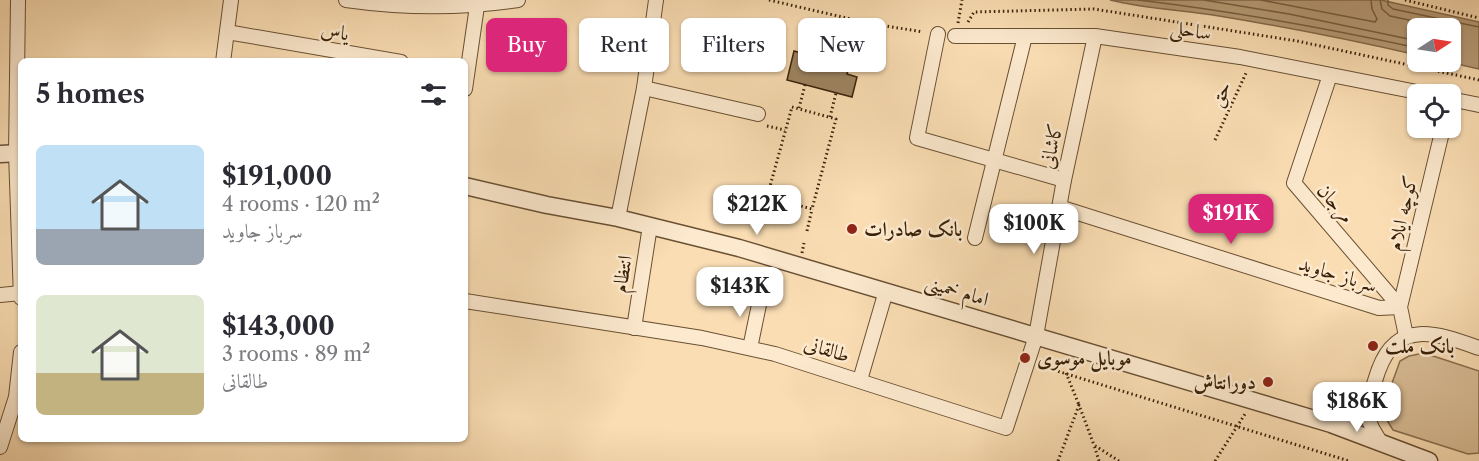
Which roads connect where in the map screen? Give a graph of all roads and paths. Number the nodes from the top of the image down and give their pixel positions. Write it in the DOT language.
graph roads {
  1 [pos="18,0"];
  2 [pos="231,0"];
  3 [pos="346,0"];
  4 [pos="518,0"];
  5 [pos="656,0"];
  6 [pos="769,0"];
  7 [pos="962,0"];
  8 [pos="1405,0"];
  9 [pos="477,6"];
  10 [pos="959,18"];
  11 [pos="970,18"];
  12 [pos="1479,18"];
  13 [pos="227,32"];
  14 [pos="938,34"];
  15 [pos="955,36"];
  16 [pos="1024,36"];
  17 [pos="1095,36"];
  18 [pos="19,58"];
  19 [pos="224,58"];
  20 [pos="378,58"];
  21 [pos="1252,60"];
  22 [pos="468,61"];
  23 [pos="1330,75"];
  24 [pos="1454,75"];
  25 [pos="18,78"];
  26 [pos="1479,80"];
  27 [pos="1453,81"];
  28 [pos="805,85"];
  29 [pos="644,88"];
  30 [pos="1407,90"];
  31 [pos="836,93"];
  32 [pos="1461,101"];
  33 [pos="1479,105"];
  34 [pos="799,108"];
  35 [pos="758,114"];
  36 [pos="830,117"];
  37 [pos="1441,138"];
  38 [pos="1215,140"];
  39 [pos="12,153"];
  40 [pos="994,160"];
  41 [pos="1064,180"];
  42 [pos="468,187"];
  43 [pos="1059,207"];
  44 [pos="812,209"];
  45 [pos="618,218"];
  46 [pos="650,226"];
  47 [pos="807,231"];
  48 [pos="975,238"];
  49 [pos="18,246"];
  50 [pos="886,291"];
  51 [pos="18,293"];
  52 [pos="0,295"];
  53 [pos="761,295"];
  54 [pos="468,301"];
  55 [pos="1400,307"];
  56 [pos="634,328"];
  57 [pos="1036,336"];
  58 [pos="1406,336"];
  59 [pos="750,348"];
  60 [pos="1479,348"];
  61 [pos="1028,362"];
  62 [pos="1066,373"];
  63 [pos="18,379"];
  64 [pos="860,380"];
  65 [pos="1254,401"];
  66 [pos="1079,405"];
  67 [pos="1364,408"];
  68 [pos="1331,424"];
  69 [pos="1238,427"];
  70 [pos="1381,443"];
  71 [pos="1094,445"];
  72 [pos="0,447"];
  73 [pos="1058,461"];
  74 [pos="1099,461"];
  75 [pos="1119,461"];
  76 [pos="1215,461"];
  77 [pos="1349,461"];
  78 [pos="1429,461"];
  1 -- 18 [label="street"];
  2 -- 13 [label="street"];
  3 -- 9 [label="street"];
  4 -- 9 [label="street"];
  5 -- 29 [label="street"];
  6 -- 14 [label="path"];
  7 -- 10 [label="path"];
  8 -- 12 [label="path"];
  9 -- 22 [label="street"];
  11 -- 24 [label="path"];
  13 -- 19 [label="street"];
  13 -- 20 [label="street, یاس"];
  14 -- 40 [label="street"];
  15 -- 16 [label="street, ساحلی"];
  16 -- 17 [label="street, ساحلی"];
  16 -- 40 [label="street"];
  17 -- 21 [label="street, ساحلی"];
  17 -- 41 [label="street, کاشانی"];
  21 -- 23 [label="street, ساحلی"];
  21 -- 38 [label="path, حق"];
  23 -- 30 [label="street, ساحلی"];
  23 -- 55 [label="street, مرجان"];
  24 -- 26 [label="path"];
  24 -- 27 [label="path"];
  25 -- 39 [label="street"];
  28 -- 34 [label="path"];
  29 -- 35 [label="street"];
  29 -- 45 [label="street"];
  31 -- 36 [label="path"];
  32 -- 33 [label="street"];
  34 -- 36 [label="path"];
  34 -- 44 [label="path"];
  36 -- 44 [label="path"];
  37 -- 55 [label="street, کوچه ایلام"];
  39 -- 49 [label="street"];
  40 -- 41 [label="street"];
  40 -- 48 [label="street"];
  41 -- 43 [label="street, کاشانی"];
  42 -- 45 [label="street, امام خمینی"];
  43 -- 55 [label="street, سرباز جاوید"];
  43 -- 57 [label="street, کاشانی"];
  44 -- 47 [label="path"];
  45 -- 46 [label="street, امام خمینی"];
  46 -- 50 [label="street, امام خمینی"];
  46 -- 56 [label="street, انتظام"];
  50 -- 57 [label="street, امام خمینی"];
  50 -- 64 [label="street"];
  51 -- 52 [label="street"];
  53 -- 59 [label="street"];
  54 -- 56 [label="street, طالقانی"];
  55 -- 58 [label="street"];
  56 -- 59 [label="street, طالقانی"];
  57 -- 61 [label="street, طالقانی"];
  57 -- 65 [label="street, امام خمینی"];
  58 -- 60 [label="street"];
  58 -- 67 [label="street"];
  59 -- 64 [label="street, طالقانی"];
  61 -- 62 [label="path"];
  61 -- 64 [label="street, طالقانی"];
  62 -- 66 [label="path"];
  62 -- 69 [label="path"];
  63 -- 72 [label="street"];
  65 -- 68 [label="street, امام خمینی"];
  65 -- 69 [label="path"];
  66 -- 71 [label="path"];
  66 -- 73 [label="path"];
  67 -- 68 [label="street"];
  67 -- 70 [label="street"];
  68 -- 70 [label="street, امام خمینی"];
  69 -- 76 [label="path"];
  69 -- 77 [label="path"];
  70 -- 78 [label="street, امام خمینی"];
  71 -- 74 [label="path"];
  71 -- 75 [label="path"];
}
